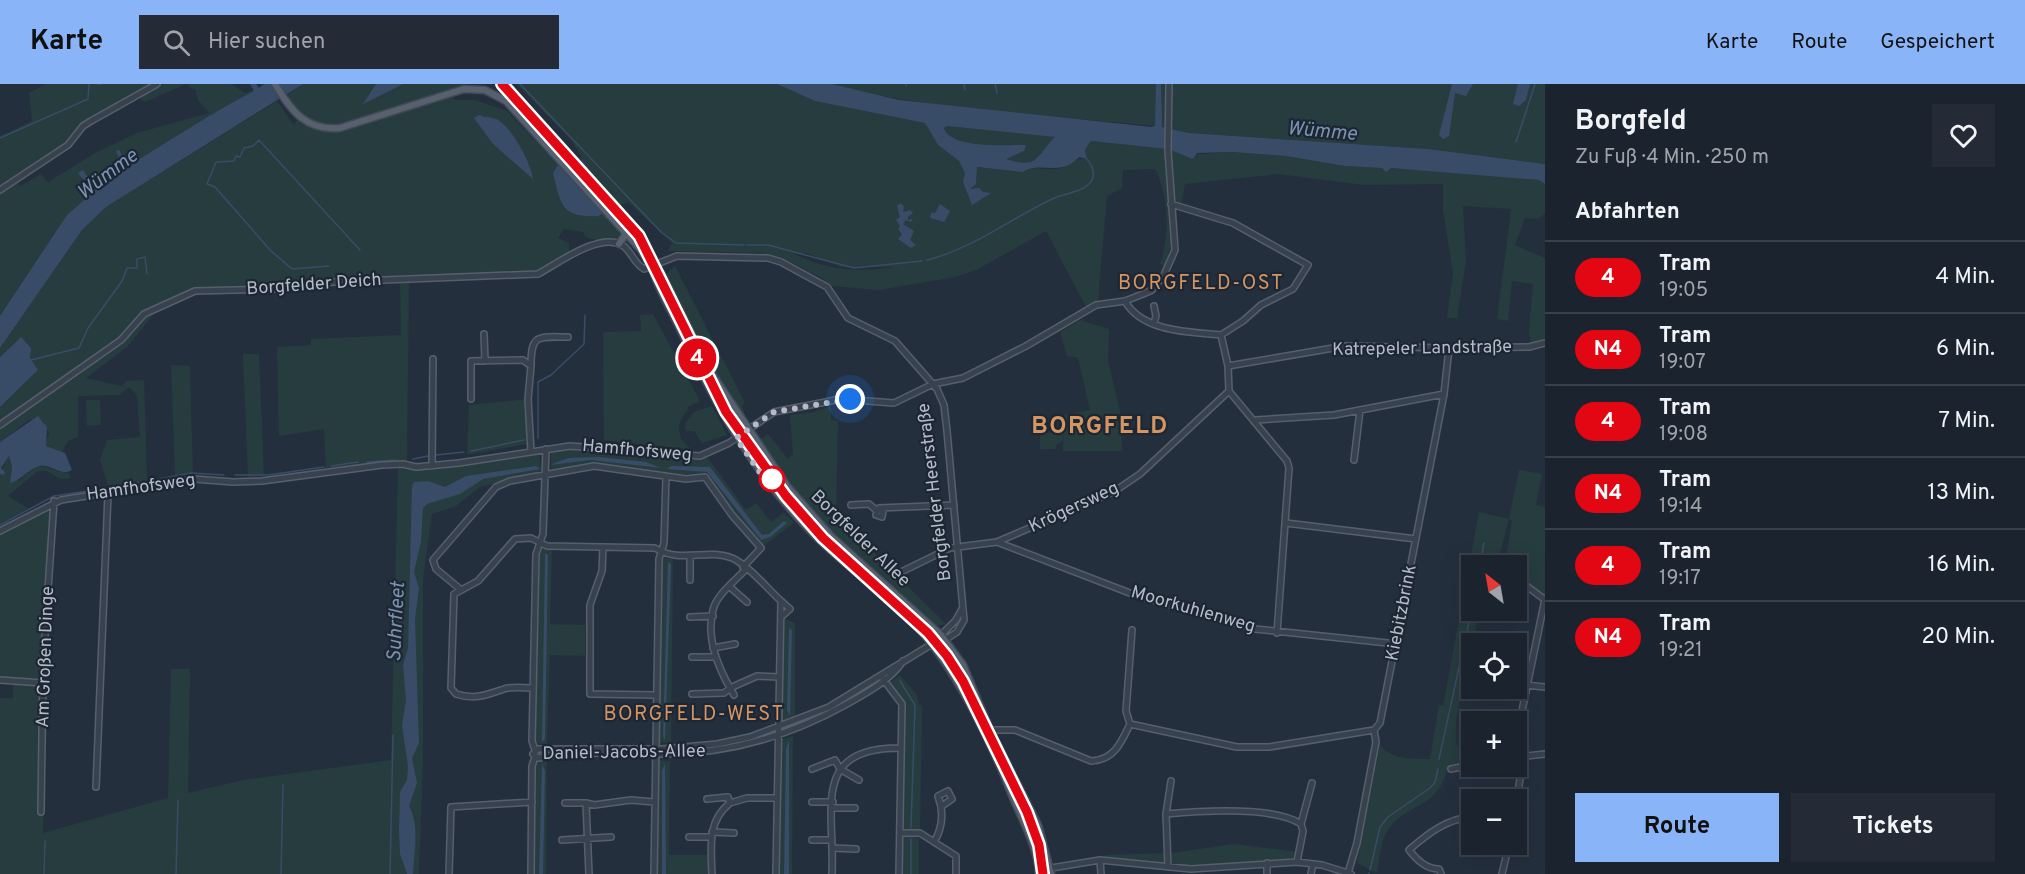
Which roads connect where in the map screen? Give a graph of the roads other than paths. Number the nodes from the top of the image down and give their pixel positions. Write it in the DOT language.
graph roads {
  1 [pos="157,84"];
  2 [pos="275,84"];
  3 [pos="1168,84"];
  4 [pos="484,87"];
  5 [pos="0,190"];
  6 [pos="1171,204"];
  7 [pos="627,232"];
  8 [pos="619,243"];
  9 [pos="652,267"];
  10 [pos="1125,301"];
  11 [pos="1154,306"];
  12 [pos="1154,323"];
  13 [pos="484,334"];
  14 [pos="1221,335"];
  15 [pos="568,337"];
  16 [pos="1545,343"];
  17 [pos="1449,348"];
  18 [pos="433,359"];
  19 [pos="485,361"];
  20 [pos="531,366"];
  21 [pos="1228,366"];
  22 [pos="933,384"];
  23 [pos="1229,391"];
  24 [pos="1444,394"];
  25 [pos="471,399"];
  26 [pos="1360,410"];
  27 [pos="1256,420"];
  28 [pos="0,425"];
  29 [pos="747,430"];
  30 [pos="736,438"];
  31 [pos="546,449"];
  32 [pos="531,452"];
  33 [pos="1354,460"];
  34 [pos="432,466"];
  35 [pos="545,475"];
  36 [pos="666,477"];
  37 [pos="108,494"];
  38 [pos="54,501"];
  39 [pos="851,505"];
  40 [pos="954,505"];
  41 [pos="1286,523"];
  42 [pos="0,531"];
  43 [pos="1416,539"];
  44 [pos="540,542"];
  45 [pos="997,542"];
  46 [pos="958,546"];
  47 [pos="603,547"];
  48 [pos="661,552"];
  49 [pos="690,556"];
  50 [pos="745,568"];
  51 [pos="899,573"];
  52 [pos="690,580"];
  53 [pos="1527,586"];
  54 [pos="730,587"];
  55 [pos="460,589"];
  56 [pos="1544,599"];
  57 [pos="747,602"];
  58 [pos="713,616"];
  59 [pos="690,617"];
  60 [pos="1132,630"];
  61 [pos="1277,633"];
  62 [pos="943,637"];
  63 [pos="1536,638"];
  64 [pos="1545,639"];
  65 [pos="735,644"];
  66 [pos="932,644"];
  67 [pos="1397,644"];
  68 [pos="713,648"];
  69 [pos="692,657"];
  70 [pos="715,657"];
  71 [pos="779,676"];
  72 [pos="882,678"];
  73 [pos="0,680"];
  74 [pos="1527,680"];
  75 [pos="43,682"];
  76 [pos="1527,685"];
  77 [pos="1545,687"];
  78 [pos="533,688"];
  79 [pos="730,688"];
  80 [pos="692,694"];
  81 [pos="656,695"];
  82 [pos="734,695"];
  83 [pos="1130,724"];
  84 [pos="1374,729"];
  85 [pos="990,730"];
  86 [pos="779,731"];
  87 [pos="901,748"];
  88 [pos="655,752"];
  89 [pos="535,754"];
  90 [pos="1545,754"];
  91 [pos="1527,756"];
  92 [pos="1461,767"];
  93 [pos="812,769"];
  94 [pos="840,769"];
  95 [pos="1451,769"];
  96 [pos="859,780"];
  97 [pos="1171,781"];
  98 [pos="1312,783"];
  99 [pos="96,787"];
  100 [pos="777,798"];
  101 [pos="707,799"];
  102 [pos="532,802"];
  103 [pos="586,802"];
  104 [pos="654,802"];
  105 [pos="812,802"];
  106 [pos="565,803"];
  107 [pos="730,803"];
  108 [pos="833,805"];
  109 [pos="942,806"];
  110 [pos="855,808"];
  111 [pos="41,812"];
  112 [pos="1166,814"];
  113 [pos="1461,817"];
  114 [pos="1301,824"];
  115 [pos="734,833"];
  116 [pos="900,833"];
  117 [pos="712,835"];
  118 [pos="611,837"];
  119 [pos="688,837"];
  120 [pos="586,839"];
  121 [pos="562,840"];
  122 [pos="812,840"];
  123 [pos="832,840"];
  124 [pos="934,842"];
  125 [pos="832,848"];
  126 [pos="856,849"];
  127 [pos="1506,855"];
  128 [pos="1100,860"];
  129 [pos="1297,862"];
  130 [pos="1267,863"];
  131 [pos="1313,864"];
  132 [pos="1147,865"];
  133 [pos="1168,867"];
  134 [pos="1231,867"];
  135 [pos="1050,871"];
  136 [pos="1191,871"];
  137 [pos="1039,872"];
  138 [pos="1440,872"];
  139 [pos="1350,873"];
  140 [pos="449,874"];
  141 [pos="531,874"];
  142 [pos="589,874"];
  143 [pos="654,874"];
  144 [pos="712,874"];
  145 [pos="776,874"];
  146 [pos="832,874"];
  147 [pos="899,874"];
  148 [pos="956,874"];
  149 [pos="1101,874"];
  150 [pos="1147,874"];
  151 [pos="1231,874"];
  152 [pos="1267,874"];
  153 [pos="1311,874"];
  154 [pos="1502,874"];
  1 -- 5 [label="street"];
  2 -- 4 [label="main road"];
  3 -- 6 [label="street, Hamfhofsweg"];
  4 -- 7 [label="main road, Borgfelder Allee"];
  6 -- 10 [label="street, Hamfhofsweg"];
  6 -- 14 [label="street"];
  7 -- 8 [label="main road"];
  7 -- 9 [label="main road, Borgfelder Allee"];
  8 -- 9 [label="street"];
  8 -- 28 [label="street, Borgfelder Deich"];
  9 -- 22 [label="street, Borgfelder Heerstraße"];
  9 -- 29 [label="main road, Borgfelder Allee"];
  9 -- 30 [label="main road, Borgfelder Allee"];
  10 -- 12 [label="street"];
  10 -- 22 [label="street, Hamfhofsweg"];
  11 -- 12 [label="street"];
  12 -- 14 [label="street"];
  13 -- 19 [label="street"];
  14 -- 21 [label="street"];
  15 -- 20 [label="street"];
  16 -- 17 [label="street, Katrepeler Landstraße"];
  17 -- 21 [label="street, Katrepeler Landstraße"];
  17 -- 24 [label="street, Kiebitzbrink"];
  18 -- 34 [label="street"];
  19 -- 20 [label="street"];
  19 -- 25 [label="street"];
  20 -- 32 [label="street"];
  21 -- 23 [label="street"];
  22 -- 29 [label="street, Hamfhofsweg"];
  22 -- 40 [label="street, Borgfelder Heerstraße"];
  23 -- 27 [label="street"];
  23 -- 45 [label="street, Krögersweg"];
  24 -- 26 [label="street"];
  24 -- 43 [label="street, Kiebitzbrink"];
  26 -- 27 [label="street"];
  26 -- 33 [label="street"];
  27 -- 41 [label="street"];
  29 -- 30 [label="street, Hamfhofsweg"];
  29 -- 62 [label="main road, Borgfelder Allee"];
  30 -- 31 [label="street, Hamfhofsweg"];
  30 -- 66 [label="main road, Borgfelder Allee"];
  31 -- 32 [label="street, Hamfhofsweg"];
  31 -- 35 [label="street"];
  32 -- 34 [label="street, Hamfhofsweg"];
  34 -- 37 [label="street, Hamfhofsweg"];
  35 -- 36 [label="street"];
  35 -- 44 [label="street"];
  35 -- 55 [label="street"];
  36 -- 48 [label="street"];
  36 -- 50 [label="street"];
  37 -- 38 [label="street, Hamfhofsweg"];
  37 -- 99 [label="street"];
  38 -- 42 [label="street, Hamfhofsweg"];
  38 -- 75 [label="street, Am Großen Dinge"];
  39 -- 40 [label="street"];
  40 -- 46 [label="street, Borgfelder Heerstraße"];
  41 -- 43 [label="street"];
  41 -- 61 [label="street"];
  43 -- 67 [label="street, Kiebitzbrink"];
  44 -- 47 [label="street"];
  44 -- 55 [label="street"];
  44 -- 78 [label="street"];
  45 -- 46 [label="street, Krögersweg"];
  45 -- 61 [label="street, Moorkuhlenweg"];
  46 -- 51 [label="street, Krögersweg"];
  46 -- 62 [label="street, Borgfelder Heerstraße"];
  47 -- 48 [label="street"];
  47 -- 81 [label="street"];
  48 -- 49 [label="street"];
  48 -- 81 [label="street"];
  49 -- 50 [label="street"];
  49 -- 52 [label="street"];
  50 -- 54 [label="street"];
  50 -- 71 [label="street"];
  53 -- 56 [label="street"];
  54 -- 57 [label="street"];
  54 -- 58 [label="street"];
  55 -- 78 [label="street"];
  56 -- 63 [label="street"];
  58 -- 59 [label="street"];
  58 -- 68 [label="street"];
  60 -- 83 [label="street"];
  61 -- 67 [label="street, Moorkuhlenweg"];
  62 -- 66 [label="main road"];
  62 -- 85 [label="main road"];
  63 -- 64 [label="street"];
  63 -- 74 [label="street"];
  65 -- 68 [label="street"];
  66 -- 72 [label="street, Daniel-Jacobs-Allee"];
  66 -- 137 [label="main road"];
  67 -- 84 [label="street, Kiebitzbrink"];
  68 -- 70 [label="street"];
  69 -- 70 [label="street"];
  70 -- 79 [label="street"];
  71 -- 79 [label="street"];
  71 -- 86 [label="street"];
  72 -- 86 [label="street, Daniel-Jacobs-Allee"];
  72 -- 87 [label="street"];
  73 -- 75 [label="street"];
  75 -- 111 [label="street, Am Großen Dinge"];
  76 -- 77 [label="street"];
  78 -- 89 [label="street"];
  79 -- 80 [label="street"];
  79 -- 82 [label="street"];
  81 -- 88 [label="street"];
  83 -- 84 [label="street"];
  83 -- 85 [label="street"];
  84 -- 139 [label="street, Kiebitzbrink"];
  85 -- 135 [label="main road"];
  86 -- 88 [label="street, Daniel-Jacobs-Allee"];
  86 -- 100 [label="street"];
  87 -- 94 [label="street"];
  87 -- 116 [label="street"];
  88 -- 89 [label="street, Daniel-Jacobs-Allee"];
  88 -- 104 [label="street"];
  89 -- 102 [label="street"];
  90 -- 91 [label="street"];
  92 -- 95 [label="street"];
  93 -- 94 [label="street"];
  94 -- 96 [label="street"];
  94 -- 108 [label="street"];
  97 -- 112 [label="street"];
  98 -- 114 [label="street"];
  100 -- 107 [label="street"];
  100 -- 145 [label="street"];
  101 -- 107 [label="street"];
  102 -- 140 [label="street"];
  102 -- 141 [label="street"];
  103 -- 104 [label="street"];
  103 -- 106 [label="street"];
  103 -- 120 [label="street"];
  104 -- 143 [label="street"];
  105 -- 108 [label="street"];
  107 -- 117 [label="street"];
  108 -- 110 [label="street"];
  108 -- 123 [label="street"];
  109 -- 124 [label="street"];
  112 -- 114 [label="street"];
  112 -- 133 [label="street"];
  113 -- 138 [label="street"];
  114 -- 129 [label="street"];
  115 -- 117 [label="street"];
  116 -- 124 [label="street"];
  116 -- 147 [label="street"];
  117 -- 119 [label="street"];
  117 -- 144 [label="street"];
  118 -- 120 [label="street"];
  120 -- 121 [label="street"];
  120 -- 142 [label="street"];
  122 -- 123 [label="street"];
  123 -- 125 [label="street"];
  124 -- 148 [label="street"];
  125 -- 126 [label="street"];
  125 -- 146 [label="street"];
  127 -- 154 [label="street"];
  128 -- 132 [label="street"];
  128 -- 135 [label="street"];
  128 -- 149 [label="street"];
  129 -- 130 [label="street"];
  129 -- 131 [label="street"];
  130 -- 134 [label="street"];
  130 -- 152 [label="street"];
  131 -- 139 [label="street"];
  131 -- 153 [label="street"];
  132 -- 133 [label="street"];
  132 -- 150 [label="street"];
  133 -- 136 [label="street"];
  134 -- 136 [label="street"];
  134 -- 151 [label="street"];
  135 -- 137 [label="street"];
}
